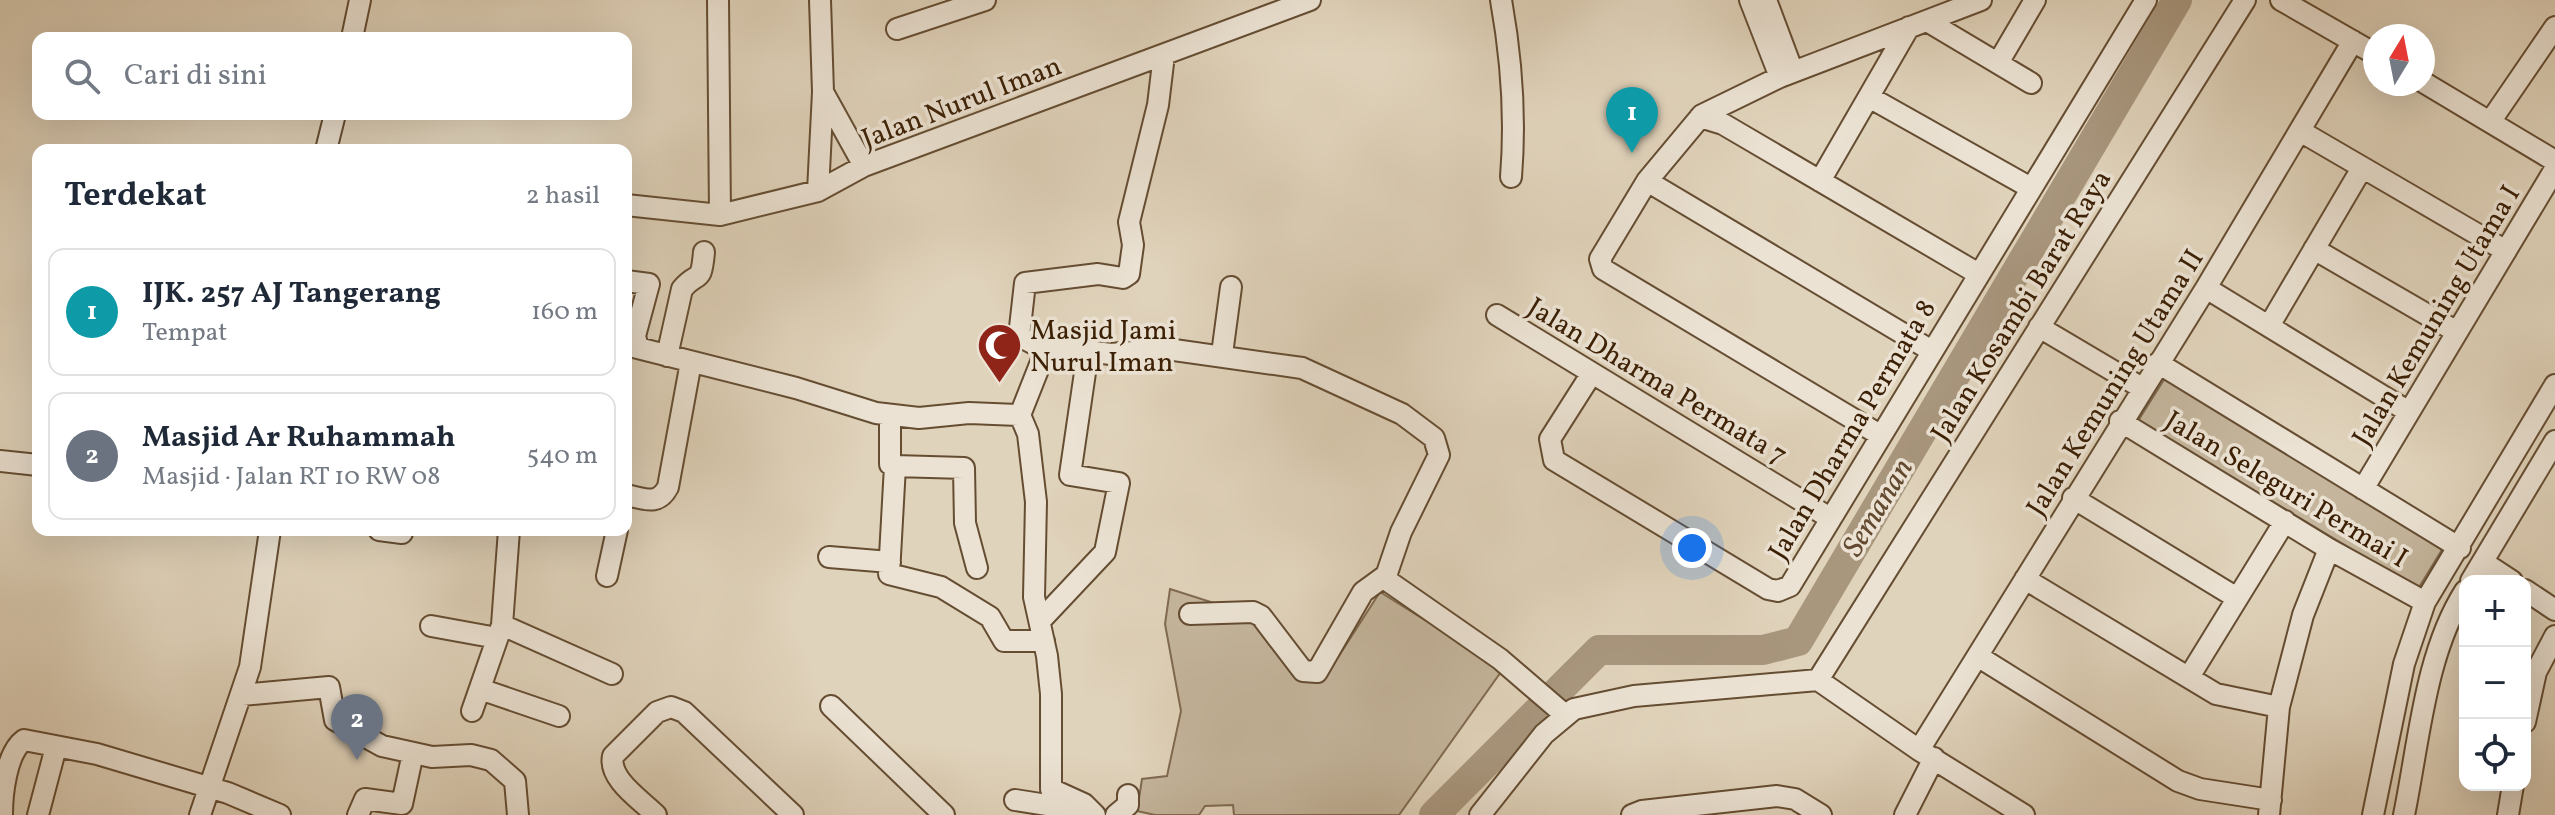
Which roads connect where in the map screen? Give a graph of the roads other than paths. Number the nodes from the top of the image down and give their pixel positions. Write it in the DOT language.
graph roads {
  1 [pos="360,0"];
  2 [pos="718,0"];
  3 [pos="820,0"];
  4 [pos="985,0"];
  5 [pos="1310,0"];
  6 [pos="1501,0"];
  7 [pos="1750,0"];
  8 [pos="1766,0"];
  9 [pos="1981,0"];
  10 [pos="2035,0"];
  11 [pos="2146,0"];
  12 [pos="2245,0"];
  13 [pos="2281,0"];
  14 [pos="941,8"];
  15 [pos="1918,24"];
  16 [pos="2555,27"];
  17 [pos="897,29"];
  18 [pos="353,32"];
  19 [pos="2353,41"];
  20 [pos="2363,47"];
  21 [pos="1164,55"];
  22 [pos="1998,63"];
  23 [pos="1787,74"];
  24 [pos="2031,83"];
  25 [pos="2435,89"];
  26 [pos="823,92"];
  27 [pos="1869,97"];
  28 [pos="1700,117"];
  29 [pos="334,120"];
  30 [pos="2490,122"];
  31 [pos="2300,131"];
  32 [pos="328,144"];
  33 [pos="2555,161"];
  34 [pos="864,166"];
  35 [pos="2362,168"];
  36 [pos="2555,169"];
  37 [pos="1511,177"];
  38 [pos="1647,181"];
  39 [pos="1820,181"];
  40 [pos="2031,188"];
  41 [pos="818,191"];
  42 [pos="632,206"];
  43 [pos="720,215"];
  44 [pos="2314,249"];
  45 [pos="2506,251"];
  46 [pos="704,252"];
  47 [pos="1977,273"];
  48 [pos="632,282"];
  49 [pos="1231,287"];
  50 [pos="2206,288"];
  51 [pos="1497,315"];
  52 [pos="2269,326"];
  53 [pos="2039,327"];
  54 [pos="2457,332"];
  55 [pos="632,347"];
  56 [pos="1046,350"];
  57 [pos="1932,351"];
  58 [pos="1088,352"];
  59 [pos="1222,354"];
  60 [pos="667,356"];
  61 [pos="691,362"];
  62 [pos="2158,363"];
  63 [pos="1592,373"];
  64 [pos="2555,385"];
  65 [pos="2142,388"];
  66 [pos="2409,412"];
  67 [pos="890,415"];
  68 [pos="1020,415"];
  69 [pos="2120,421"];
  70 [pos="1880,435"];
  71 [pos="2555,441"];
  72 [pos="0,461"];
  73 [pos="32,464"];
  74 [pos="895,466"];
  75 [pos="2363,489"];
  76 [pos="632,496"];
  77 [pos="2073,498"];
  78 [pos="1830,518"];
  79 [pos="2285,521"];
  80 [pos="269,536"];
  81 [pos="508,536"];
  82 [pos="616,536"];
  83 [pos="2460,548"];
  84 [pos="2329,549"];
  85 [pos="829,557"];
  86 [pos="890,562"];
  87 [pos="2483,562"];
  88 [pos="977,568"];
  89 [pos="2475,575"];
  90 [pos="2503,575"];
  91 [pos="607,576"];
  92 [pos="1385,576"];
  93 [pos="2025,579"];
  94 [pos="2531,594"];
  95 [pos="2237,598"];
  96 [pos="2459,601"];
  97 [pos="2425,602"];
  98 [pos="2555,610"];
  99 [pos="1190,614"];
  100 [pos="431,626"];
  101 [pos="499,631"];
  102 [pos="1042,631"];
  103 [pos="2555,636"];
  104 [pos="1979,657"];
  105 [pos="612,674"];
  106 [pos="2189,677"];
  107 [pos="1818,680"];
  108 [pos="480,689"];
  109 [pos="242,695"];
  110 [pos="831,706"];
  111 [pos="2279,707"];
  112 [pos="472,711"];
  113 [pos="1562,712"];
  114 [pos="559,716"];
  115 [pos="2526,719"];
  116 [pos="56,747"];
  117 [pos="413,753"];
  118 [pos="1927,754"];
  119 [pos="209,787"];
  120 [pos="2512,791"];
  121 [pos="1128,795"];
  122 [pos="1015,800"];
  123 [pos="1788,806"];
  124 [pos="2270,808"];
  125 [pos="2,815"];
  126 [pos="38,815"];
  127 [pos="200,815"];
  128 [pos="280,815"];
  129 [pos="358,815"];
  130 [pos="518,815"];
  131 [pos="656,815"];
  132 [pos="793,815"];
  133 [pos="944,815"];
  134 [pos="1075,815"];
  135 [pos="1095,815"];
  136 [pos="1116,815"];
  137 [pos="1480,815"];
  138 [pos="1632,815"];
  139 [pos="1821,815"];
  140 [pos="1905,815"];
  141 [pos="2024,815"];
  142 [pos="2373,815"];
  143 [pos="2404,815"];
  144 [pos="2508,815"];
  1 -- 18 [label="street"];
  2 -- 43 [label="street"];
  3 -- 26 [label="street"];
  4 -- 14 [label="street"];
  5 -- 21 [label="street, Jalan Nurul Iman"];
  6 -- 37 [label="street"];
  7 -- 23 [label="street"];
  8 -- 23 [label="street"];
  9 -- 15 [label="street"];
  10 -- 22 [label="street"];
  11 -- 40 [label="street, Jalan Dharma Permata 8"];
  12 -- 53 [label="street, Jalan Kosambi Barat Raya"];
  13 -- 19 [label="street"];
  14 -- 17 [label="street"];
  15 -- 22 [label="street"];
  15 -- 23 [label="street"];
  15 -- 27 [label="street"];
  16 -- 30 [label="street"];
  19 -- 20 [label="street"];
  19 -- 31 [label="street, Jalan Kemuning Utama II"];
  21 -- 34 [label="street, Jalan Nurul Iman"];
  21 -- 56 [label="street"];
  22 -- 24 [label="street"];
  23 -- 28 [label="street"];
  25 -- 30 [label="street"];
  26 -- 34 [label="street"];
  26 -- 41 [label="street"];
  27 -- 39 [label="street"];
  27 -- 40 [label="street"];
  28 -- 38 [label="street"];
  28 -- 39 [label="street"];
  29 -- 32 [label="street"];
  30 -- 33 [label="street"];
  31 -- 35 [label="street"];
  31 -- 50 [label="street, Jalan Kemuning Utama II"];
  34 -- 41 [label="street, Jalan Nurul Iman"];
  35 -- 44 [label="street"];
  35 -- 45 [label="street"];
  36 -- 45 [label="street, Jalan Kemuning Utama I"];
  38 -- 57 [label="street"];
  38 -- 70 [label="street"];
  39 -- 47 [label="street"];
  40 -- 47 [label="street, Jalan Dharma Permata 8"];
  41 -- 43 [label="street, Jalan Nurul Iman"];
  42 -- 43 [label="street, Jalan Nurul Iman"];
  44 -- 52 [label="street"];
  44 -- 54 [label="street"];
  45 -- 54 [label="street, Jalan Kemuning Utama I"];
  46 -- 60 [label="street"];
  47 -- 57 [label="street, Jalan Dharma Permata 8"];
  48 -- 55 [label="street"];
  49 -- 59 [label="street"];
  50 -- 52 [label="street"];
  50 -- 62 [label="street, Jalan Kemuning Utama II"];
  51 -- 63 [label="street, Jalan Dharma Permata 7"];
  52 -- 66 [label="street"];
  53 -- 65 [label="street"];
  53 -- 107 [label="street, Jalan Kosambi Barat Raya"];
  54 -- 66 [label="street, Jalan Kemuning Utama I"];
  55 -- 60 [label="street"];
  56 -- 58 [label="street"];
  56 -- 68 [label="street"];
  57 -- 70 [label="street, Jalan Dharma Permata 8"];
  58 -- 59 [label="street"];
  58 -- 102 [label="street"];
  59 -- 92 [label="street"];
  60 -- 61 [label="street"];
  61 -- 67 [label="street"];
  61 -- 76 [label="street"];
  62 -- 65 [label="street, Jalan Kemuning Utama II"];
  62 -- 75 [label="street"];
  63 -- 78 [label="street, Jalan Dharma Permata 7"];
  63 -- 78 [label="street, Jalan Dharma Permata 8"];
  64 -- 83 [label="street"];
  65 -- 69 [label="street, Jalan Kemuning Utama II"];
  66 -- 75 [label="street, Jalan Kemuning Utama I"];
  67 -- 68 [label="street"];
  67 -- 74 [label="street"];
  68 -- 102 [label="street"];
  69 -- 77 [label="street, Jalan Kemuning Utama II"];
  69 -- 79 [label="street, Jalan Seleguri Permai I"];
  70 -- 78 [label="street, Jalan Dharma Permata 8"];
  71 -- 87 [label="street"];
  72 -- 73 [label="street"];
  74 -- 86 [label="street"];
  74 -- 88 [label="street"];
  75 -- 83 [label="street"];
  77 -- 93 [label="street, Jalan Kemuning Utama II"];
  77 -- 95 [label="street"];
  79 -- 84 [label="street, Jalan Seleguri Permai I"];
  79 -- 95 [label="street"];
  80 -- 109 [label="street"];
  81 -- 101 [label="street"];
  82 -- 91 [label="street"];
  83 -- 97 [label="street"];
  84 -- 97 [label="street, Jalan Seleguri Permai I"];
  84 -- 111 [label="street"];
  85 -- 86 [label="street"];
  86 -- 102 [label="street"];
  87 -- 89 [label="street"];
  87 -- 90 [label="street"];
  92 -- 99 [label="street"];
  92 -- 113 [label="street"];
  93 -- 104 [label="street, Jalan Kemuning Utama II"];
  93 -- 106 [label="street"];
  94 -- 98 [label="street"];
  95 -- 106 [label="street"];
  96 -- 143 [label="street"];
  97 -- 142 [label="street"];
  100 -- 101 [label="street"];
  101 -- 105 [label="street"];
  101 -- 108 [label="street"];
  102 -- 135 [label="street"];
  103 -- 115 [label="street"];
  104 -- 118 [label="street, Jalan Kemuning Utama II"];
  104 -- 124 [label="street"];
  106 -- 111 [label="street"];
  107 -- 113 [label="street"];
  107 -- 118 [label="street"];
  108 -- 112 [label="street"];
  108 -- 114 [label="street"];
  109 -- 117 [label="street"];
  109 -- 119 [label="street"];
  110 -- 133 [label="street"];
  111 -- 124 [label="street"];
  113 -- 137 [label="street"];
  116 -- 119 [label="street"];
  116 -- 125 [label="street"];
  116 -- 126 [label="street"];
  117 -- 129 [label="street"];
  117 -- 130 [label="street"];
  118 -- 140 [label="street, Jalan Kemuning Utama II"];
  118 -- 141 [label="street"];
  119 -- 127 [label="street"];
  119 -- 128 [label="street"];
  120 -- 144 [label="street"];
  121 -- 136 [label="street"];
  122 -- 134 [label="street"];
  123 -- 138 [label="street"];
  123 -- 139 [label="street"];
  131 -- 132 [label="street"];
}
